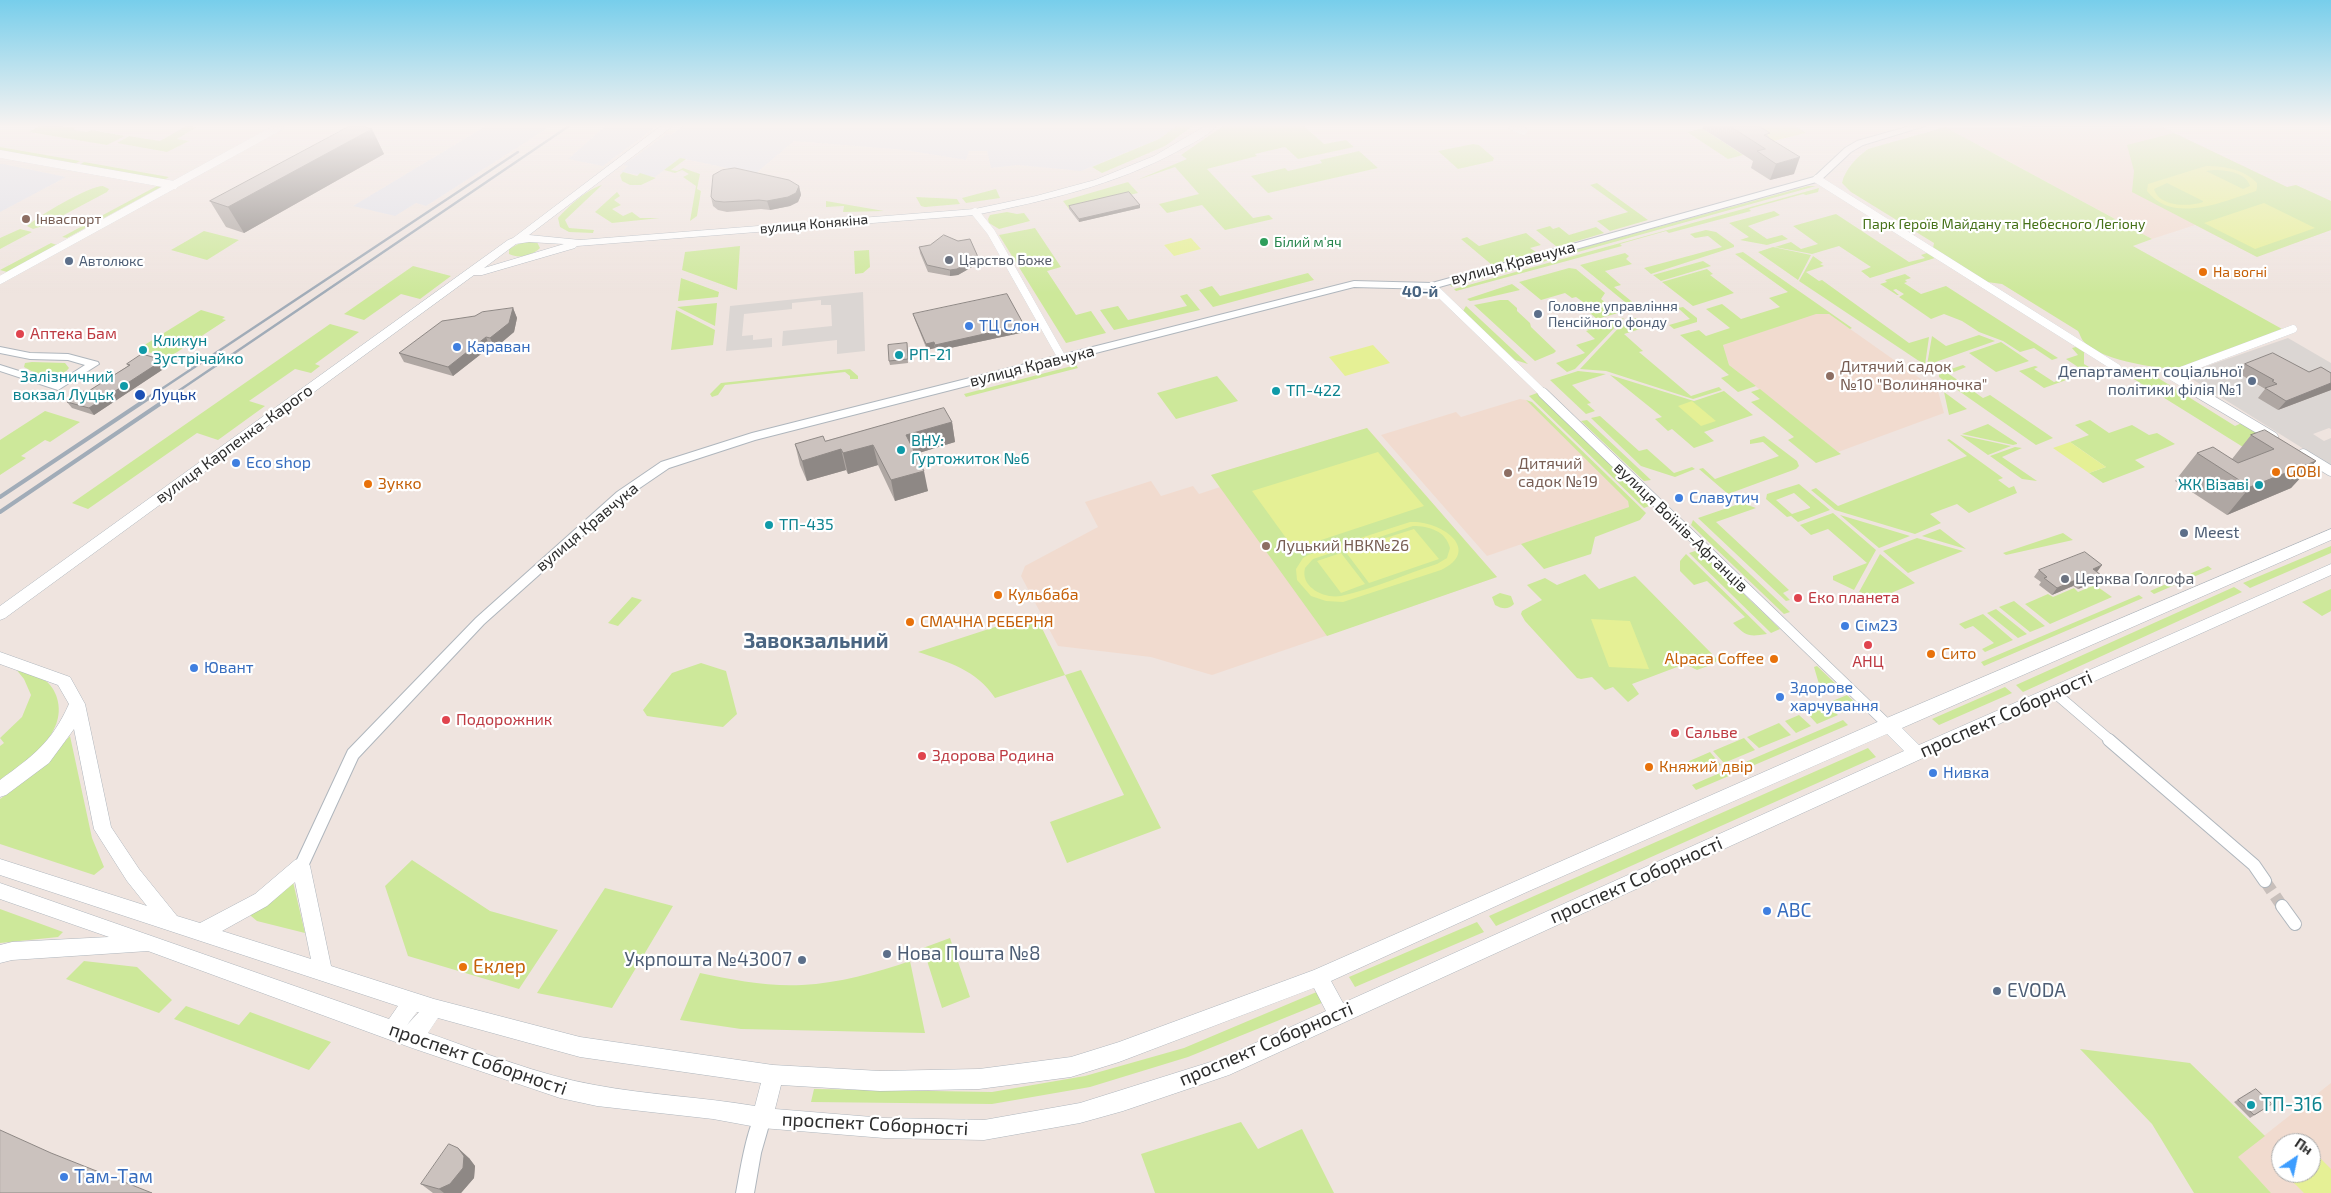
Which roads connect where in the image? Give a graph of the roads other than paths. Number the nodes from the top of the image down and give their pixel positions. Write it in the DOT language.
graph roads {
  1 [pos="155,182"];
  2 [pos="180,182"];
  3 [pos="594,182"];
  4 [pos="1093,182"];
  5 [pos="1807,182"];
  6 [pos="1821,182"];
  7 [pos="174,185"];
  8 [pos="975,212"];
  9 [pos="544,219"];
  10 [pos="545,240"];
  11 [pos="580,243"];
  12 [pos="509,245"];
  13 [pos="534,257"];
  14 [pos="469,275"];
  15 [pos="0,280"];
  16 [pos="1432,286"];
  17 [pos="2293,329"];
  18 [pos="0,350"];
  19 [pos="1062,358"];
  20 [pos="0,368"];
  21 [pos="2117,368"];
  22 [pos="2331,471"];
  23 [pos="2331,534"];
  24 [pos="2331,569"];
  25 [pos="0,614"];
  26 [pos="0,658"];
  27 [pos="2055,693"];
  28 [pos="77,704"];
  29 [pos="1888,725"];
  30 [pos="1917,753"];
  31 [pos="0,790"];
  32 [pos="301,866"];
  33 [pos="0,867"];
  34 [pos="2265,881"];
  35 [pos="0,891"];
  36 [pos="2282,906"];
  37 [pos="171,923"];
  38 [pos="2295,924"];
  39 [pos="202,932"];
  40 [pos="152,944"];
  41 [pos="0,954"];
  42 [pos="323,972"];
  43 [pos="1319,976"];
  44 [pos="413,1002"];
  45 [pos="434,1008"];
  46 [pos="1338,1014"];
  47 [pos="392,1030"];
  48 [pos="412,1038"];
  49 [pos="773,1075"];
  50 [pos="762,1118"];
  51 [pos="746,1193"];
  1 -- 7 [label="street"];
  2 -- 7 [label="street"];
  3 -- 9 [label="main road"];
  4 -- 8 [label="main road, вулиця Конякіна"];
  5 -- 16 [label="street, вулиця Кравчука"];
  6 -- 21 [label="street"];
  7 -- 15 [label="street"];
  8 -- 11 [label="main road, вулиця Конякіна"];
  8 -- 19 [label="street"];
  9 -- 10 [label="main road"];
  9 -- 12 [label="main road, вулиця Карпенка-Карого"];
  10 -- 11 [label="main road"];
  10 -- 12 [label="main road"];
  10 -- 13 [label="main road"];
  11 -- 13 [label="main road"];
  12 -- 13 [label="main road"];
  12 -- 14 [label="main road, вулиця Карпенка-Карого"];
  13 -- 14 [label="main road"];
  14 -- 25 [label="main road, вулиця Карпенка-Карого"];
  16 -- 19 [label="street, вулиця Кравчука"];
  16 -- 29 [label="street, вулиця Воїнів-Афганців"];
  17 -- 22 [label="street"];
  18 -- 20 [label="street"];
  19 -- 32 [label="street, вулиця Кравчука"];
  23 -- 29 [label="main road, проспект Соборності"];
  24 -- 27 [label="main road, проспект Соборності"];
  26 -- 28 [label="main road"];
  27 -- 30 [label="main road, проспект Соборності"];
  27 -- 34 [label="street"];
  28 -- 31 [label="main road"];
  28 -- 37 [label="main road"];
  29 -- 30 [label="main road"];
  29 -- 43 [label="main road, проспект Соборності"];
  30 -- 46 [label="main road, проспект Соборності"];
  32 -- 39 [label="main road"];
  32 -- 42 [label="main road"];
  33 -- 37 [label="main road, проспект Соборності"];
  35 -- 40 [label="main road, проспект Соборності"];
  36 -- 38 [label="street"];
  37 -- 39 [label="main road, проспект Соборності"];
  39 -- 42 [label="main road, проспект Соборності"];
  40 -- 41 [label="main road"];
  40 -- 47 [label="main road, проспект Соборності"];
  42 -- 44 [label="main road, проспект Соборності"];
  43 -- 46 [label="main road"];
  43 -- 49 [label="main road, проспект Соборності"];
  44 -- 45 [label="main road, проспект Соборності"];
  44 -- 47 [label="main road"];
  45 -- 48 [label="main road"];
  45 -- 49 [label="main road, проспект Соборності"];
  46 -- 50 [label="main road, проспект Соборності"];
  47 -- 48 [label="main road, проспект Соборності"];
  48 -- 50 [label="main road, проспект Соборності"];
  49 -- 50 [label="main road"];
  50 -- 51 [label="street"];
}
